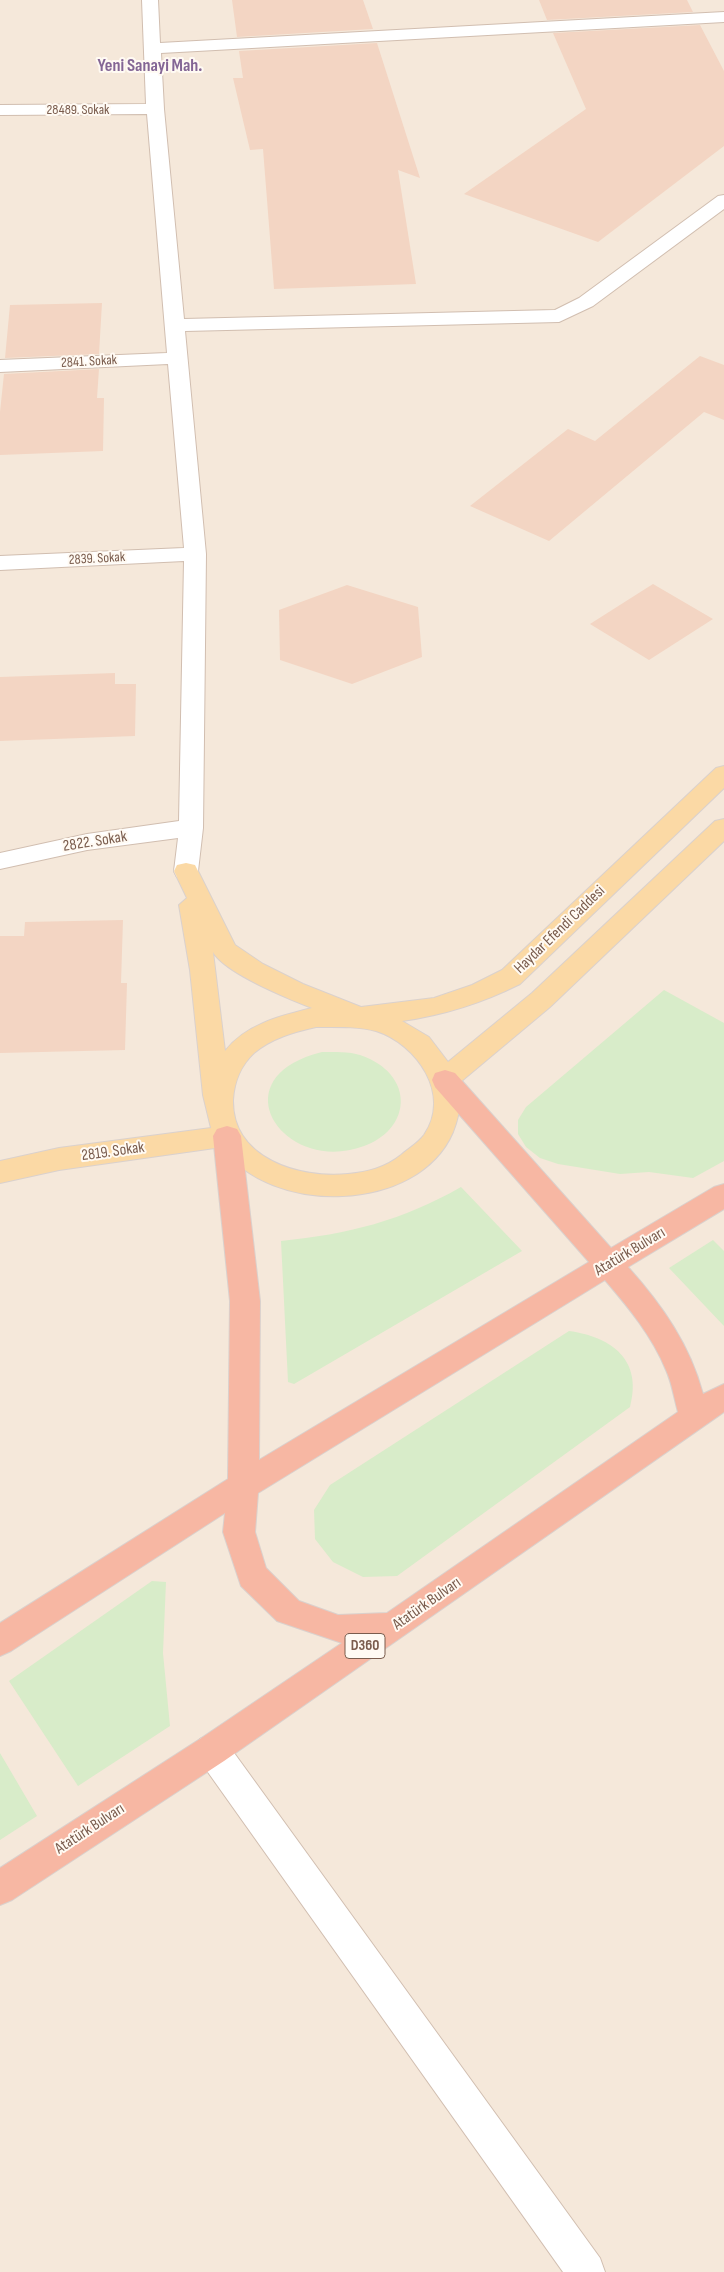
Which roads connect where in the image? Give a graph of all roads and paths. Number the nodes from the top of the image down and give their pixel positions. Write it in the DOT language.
graph roads {
  1 [pos="150,0"];
  2 [pos="724,17"];
  3 [pos="153,48"];
  4 [pos="155,109"];
  5 [pos="0,110"];
  6 [pos="724,200"];
  7 [pos="176,326"];
  8 [pos="179,358"];
  9 [pos="0,366"];
  10 [pos="195,554"];
  11 [pos="0,564"];
  12 [pos="724,774"];
  13 [pos="724,827"];
  14 [pos="191,828"];
  15 [pos="0,860"];
  16 [pos="186,871"];
  17 [pos="359,1017"];
  18 [pos="445,1080"];
  19 [pos="218,1108"];
  20 [pos="227,1136"];
  21 [pos="0,1172"];
  22 [pos="724,1195"];
  23 [pos="608,1265"];
  24 [pos="724,1396"];
  25 [pos="694,1417"];
  26 [pos="243,1487"];
  27 [pos="393,1627"];
  28 [pos="0,1641"];
  29 [pos="212,1750"];
  30 [pos="0,1888"];
  31 [pos="586,2272"];
  1 -- 3 [label="street"];
  2 -- 3 [label="street"];
  3 -- 4 [label="street"];
  4 -- 5 [label="street, 28489. Sokak"];
  4 -- 7 [label="street"];
  6 -- 7 [label="street"];
  7 -- 8 [label="street"];
  8 -- 9 [label="street, 2841. Sokak"];
  8 -- 10 [label="street"];
  10 -- 11 [label="street, 2839. Sokak"];
  10 -- 14 [label="street"];
  12 -- 17 [label="main road, Haydar Efendi Caddesi"];
  13 -- 18 [label="main road"];
  14 -- 15 [label="street, 2822. Sokak"];
  14 -- 16 [label="street"];
  16 -- 17 [label="main road"];
  16 -- 19 [label="main road"];
  17 -- 18 [label="main road"];
  17 -- 19 [label="main road"];
  18 -- 20 [label="main road"];
  18 -- 23 [label="highway"];
  19 -- 20 [label="main road"];
  20 -- 21 [label="main road, 2819. Sokak"];
  20 -- 26 [label="highway"];
  22 -- 23 [label="highway, Atatürk Bulvarı"];
  23 -- 25 [label="highway"];
  23 -- 26 [label="highway, Atatürk Bulvarı"];
  24 -- 25 [label="highway, Atatürk Bulvarı / D360"];
  25 -- 27 [label="highway, Atatürk Bulvarı / D360"];
  26 -- 27 [label="highway"];
  26 -- 28 [label="highway, Atatürk Bulvarı"];
  27 -- 29 [label="highway, Atatürk Bulvarı / D360"];
  29 -- 30 [label="highway, Atatürk Bulvarı / D360"];
  29 -- 31 [label="street"];
}
